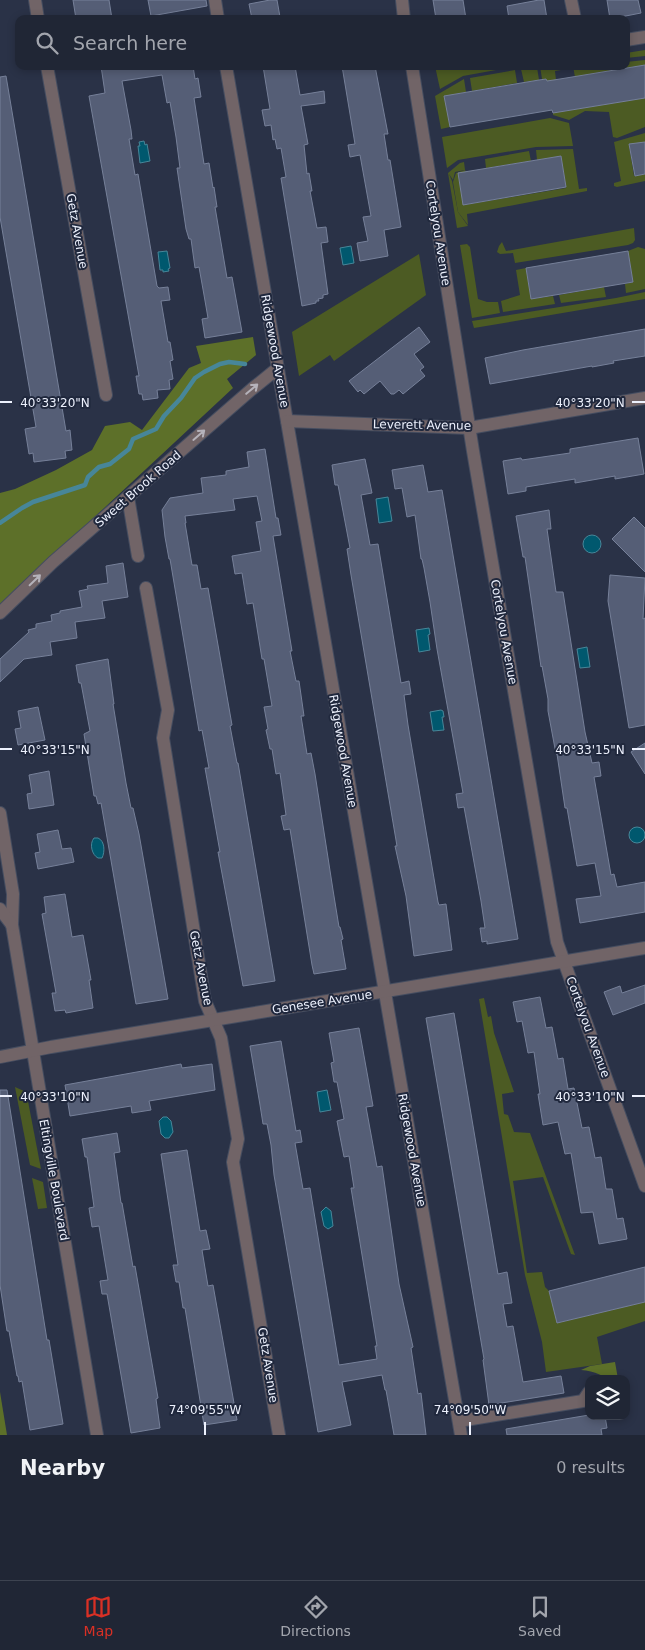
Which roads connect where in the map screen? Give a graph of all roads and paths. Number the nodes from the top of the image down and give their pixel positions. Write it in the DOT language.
graph roads {
  1 [pos="35,0"];
  2 [pos="215,0"];
  3 [pos="402,0"];
  4 [pos="571,0"];
  5 [pos="37,15"];
  6 [pos="217,15"];
  7 [pos="404,15"];
  8 [pos="574,15"];
  9 [pos="645,37"];
  10 [pos="630,39"];
  11 [pos="48,70"];
  12 [pos="227,70"];
  13 [pos="413,70"];
  14 [pos="278,368"];
  15 [pos="106,395"];
  16 [pos="645,398"];
  17 [pos="287,421"];
  18 [pos="469,428"];
  19 [pos="128,497"];
  20 [pos="138,556"];
  21 [pos="146,588"];
  22 [pos="0,613"];
  23 [pos="0,813"];
  24 [pos="0,909"];
  25 [pos="12,925"];
  26 [pos="645,948"];
  27 [pos="564,962"];
  28 [pos="384,992"];
  29 [pos="214,1020"];
  30 [pos="32,1051"];
  31 [pos="0,1057"];
  32 [pos="645,1186"];
  33 [pos="585,1398"];
  34 [pos="459,1421"];
  35 [pos="97,1435"];
  36 [pos="279,1435"];
  37 [pos="461,1435"];
  1 -- 5 [label="street"];
  2 -- 6 [label="street"];
  3 -- 7 [label="street"];
  4 -- 8 [label="street"];
  9 -- 10 [label="street"];
  11 -- 15 [label="street, Getz Avenue"];
  12 -- 14 [label="street, Ridgewood Avenue"];
  13 -- 18 [label="street, Cortelyou Avenue"];
  14 -- 17 [label="street, Ridgewood Avenue"];
  19 -- 14 [label="street, Sweet Brook Road, one-way"];
  16 -- 18 [label="street, Leverett Avenue"];
  17 -- 18 [label="street, Leverett Avenue"];
  17 -- 28 [label="street, Ridgewood Avenue"];
  18 -- 27 [label="street, Cortelyou Avenue"];
  19 -- 20 [label="street"];
  22 -- 19 [label="street, Sweet Brook Road, one-way"];
  21 -- 29 [label="street, Getz Avenue"];
  23 -- 25 [label="street, Eltingville Boulevard"];
  24 -- 25 [label="street, Eltingville Boulevard"];
  25 -- 30 [label="street, Eltingville Boulevard"];
  26 -- 27 [label="street, Genesee Avenue"];
  27 -- 28 [label="street, Genesee Avenue"];
  27 -- 32 [label="street, Cortelyou Avenue"];
  28 -- 29 [label="street, Genesee Avenue"];
  28 -- 34 [label="street, Ridgewood Avenue"];
  29 -- 30 [label="street, Genesee Avenue"];
  29 -- 36 [label="street, Getz Avenue"];
  30 -- 31 [label="street, Genesee Avenue"];
  30 -- 35 [label="street, Eltingville Boulevard"];
  33 -- 34 [label="street"];
  34 -- 37 [label="street, Ridgewood Avenue"];
}
